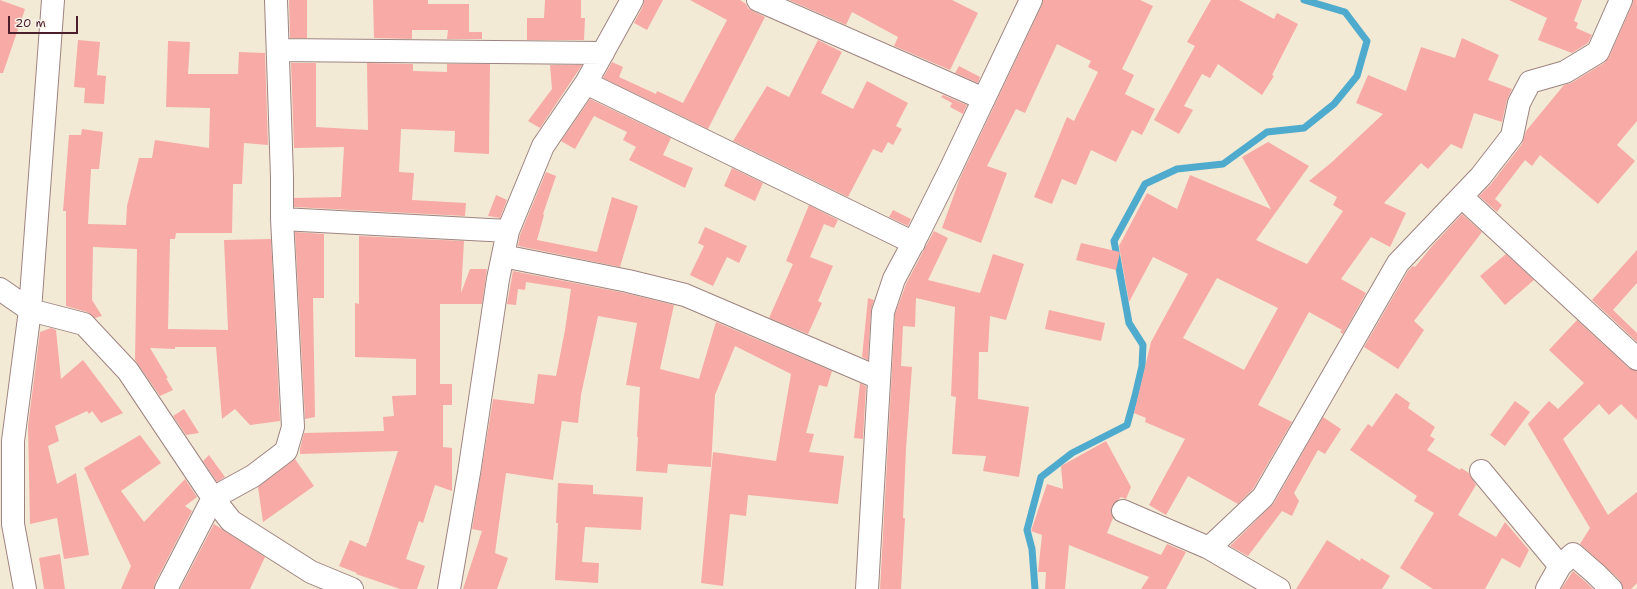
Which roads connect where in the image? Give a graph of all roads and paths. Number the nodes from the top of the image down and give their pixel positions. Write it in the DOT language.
graph roads {
  1 [pos="53,0"];
  2 [pos="276,0"];
  3 [pos="632,0"];
  4 [pos="758,0"];
  5 [pos="1031,0"];
  6 [pos="1621,0"];
  7 [pos="278,50"];
  8 [pos="603,54"];
  9 [pos="586,83"];
  10 [pos="984,99"];
  11 [pos="1462,197"];
  12 [pos="282,219"];
  13 [pos="508,231"];
  14 [pos="914,243"];
  15 [pos="503,256"];
  16 [pos="0,289"];
  17 [pos="30,310"];
  18 [pos="1637,359"];
  19 [pos="879,378"];
  20 [pos="1481,471"];
  21 [pos="213,498"];
  22 [pos="1124,511"];
  23 [pos="7,528"];
  24 [pos="1209,548"];
  25 [pos="1560,566"];
  26 [pos="25,589"];
  27 [pos="166,589"];
  28 [pos="352,589"];
  29 [pos="449,589"];
  30 [pos="867,589"];
  31 [pos="1278,589"];
  32 [pos="1547,589"];
  33 [pos="1611,589"];
  1 -- 17 [label="street"];
  2 -- 7 [label="street"];
  3 -- 8 [label="street"];
  4 -- 10 [label="street"];
  5 -- 10 [label="street"];
  6 -- 11 [label="street"];
  7 -- 8 [label="street"];
  7 -- 12 [label="street"];
  8 -- 9 [label="street"];
  9 -- 13 [label="street"];
  9 -- 14 [label="street"];
  10 -- 14 [label="street"];
  11 -- 18 [label="street"];
  11 -- 24 [label="street"];
  12 -- 13 [label="street"];
  12 -- 21 [label="street"];
  13 -- 15 [label="street"];
  14 -- 19 [label="street"];
  15 -- 19 [label="street"];
  15 -- 29 [label="street"];
  16 -- 17 [label="street"];
  17 -- 21 [label="street"];
  17 -- 23 [label="street"];
  19 -- 30 [label="street"];
  20 -- 25 [label="street"];
  21 -- 27 [label="street"];
  21 -- 28 [label="street"];
  22 -- 24 [label="street"];
  23 -- 26 [label="street"];
  24 -- 31 [label="street"];
  25 -- 32 [label="street"];
  25 -- 33 [label="street"];
}
